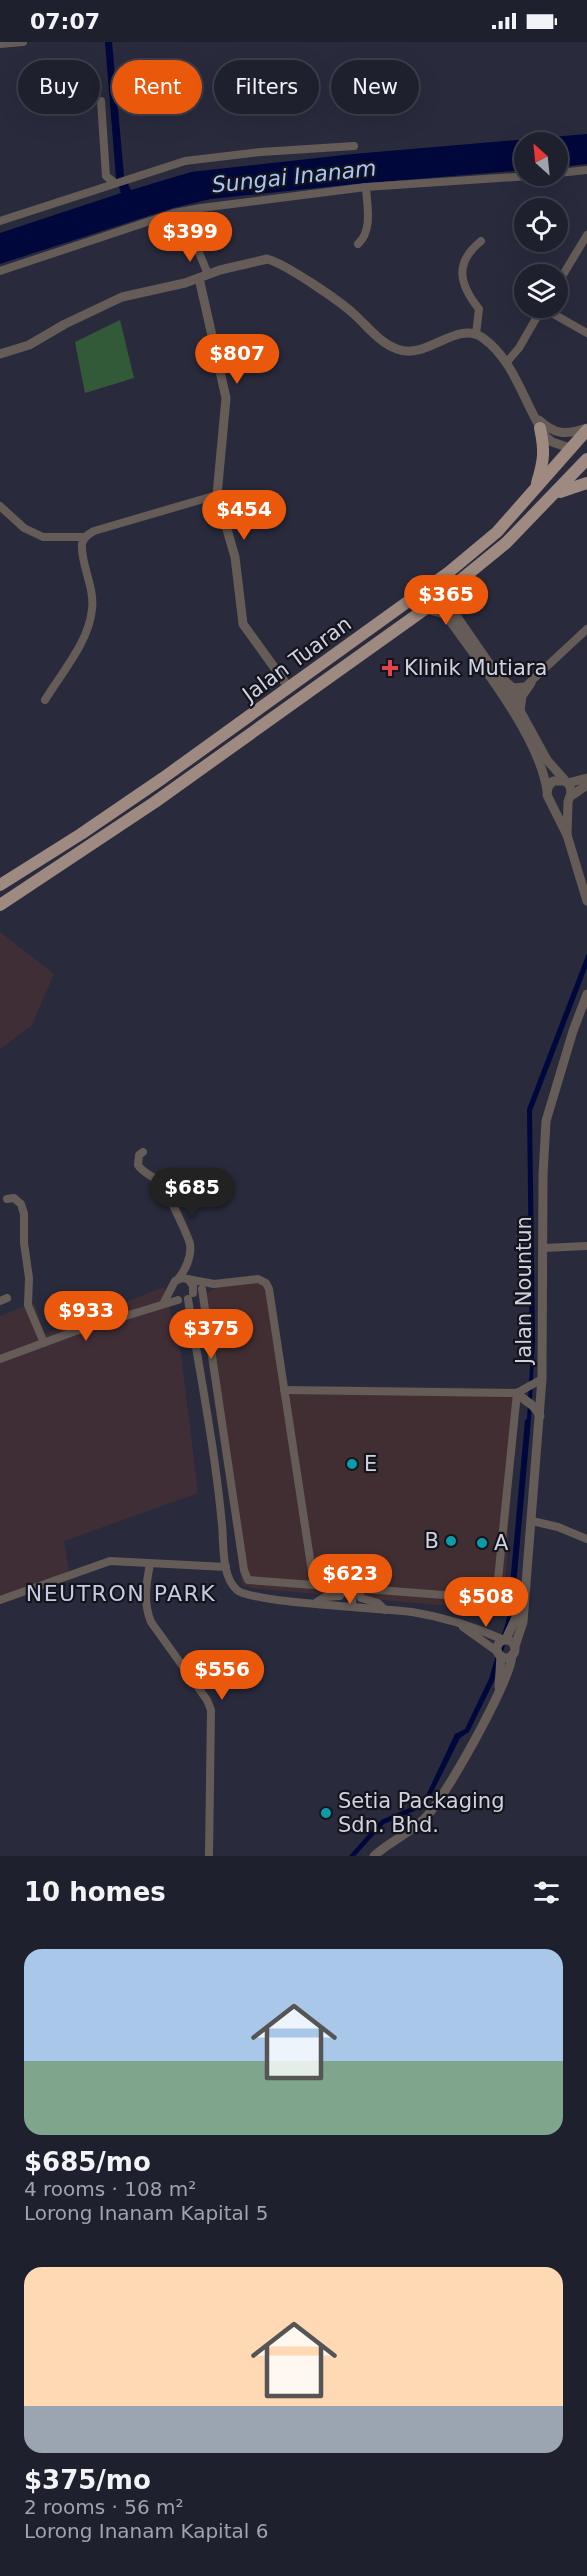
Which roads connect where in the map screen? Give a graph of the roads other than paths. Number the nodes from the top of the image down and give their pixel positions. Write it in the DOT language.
graph roads {
  1 [pos="23,42"];
  2 [pos="0,44"];
  3 [pos="101,100"];
  4 [pos="354,146"];
  5 [pos="587,170"];
  6 [pos="568,172"];
  7 [pos="514,177"];
  8 [pos="115,183"];
  9 [pos="366,187"];
  10 [pos="0,221"];
  11 [pos="587,235"];
  12 [pos="186,237"];
  13 [pos="481,241"];
  14 [pos="358,244"];
  15 [pos="568,266"];
  16 [pos="0,271"];
  17 [pos="203,276"];
  18 [pos="537,318"];
  19 [pos="561,318"];
  20 [pos="587,333"];
  21 [pos="476,334"];
  22 [pos="0,354"];
  23 [pos="507,363"];
  24 [pos="532,414"];
  25 [pos="540,428"];
  26 [pos="587,429"];
  27 [pos="587,442"];
  28 [pos="570,448"];
  29 [pos="586,462"];
  30 [pos="587,483"];
  31 [pos="534,490"];
  32 [pos="554,494"];
  33 [pos="217,495"];
  34 [pos="0,506"];
  35 [pos="85,537"];
  36 [pos="460,582"];
  37 [pos="425,609"];
  38 [pos="587,629"];
  39 [pos="494,672"];
  40 [pos="528,685"];
  41 [pos="289,688"];
  42 [pos="513,698"];
  43 [pos="45,700"];
  44 [pos="520,710"];
  45 [pos="534,751"];
  46 [pos="587,778"];
  47 [pos="566,782"];
  48 [pos="587,785"];
  49 [pos="547,791"];
  50 [pos="570,797"];
  51 [pos="550,801"];
  52 [pos="567,835"];
  53 [pos="0,885"];
  54 [pos="587,901"];
  55 [pos="0,905"];
  56 [pos="587,994"];
  57 [pos="143,1152"];
  58 [pos="6,1199"];
  59 [pos="587,1246"];
  60 [pos="543,1248"];
  61 [pos="189,1280"];
  62 [pos="175,1282"];
  63 [pos="214,1284"];
  64 [pos="202,1289"];
  65 [pos="191,1296"];
  66 [pos="178,1300"];
  67 [pos="164,1302"];
  68 [pos="44,1343"];
  69 [pos="0,1359"];
  70 [pos="542,1379"];
  71 [pos="284,1390"];
  72 [pos="517,1393"];
  73 [pos="540,1416"];
  74 [pos="532,1521"];
  75 [pos="587,1539"];
  76 [pos="150,1564"];
  77 [pos="226,1567"];
  78 [pos="314,1585"];
  79 [pos="344,1587"];
  80 [pos="353,1587"];
  81 [pos="363,1588"];
  82 [pos="524,1592"];
  83 [pos="0,1600"];
  84 [pos="316,1603"];
  85 [pos="352,1605"];
  86 [pos="385,1610"];
  87 [pos="459,1624"];
  88 [pos="505,1640"];
  89 [pos="514,1651"];
  90 [pos="500,1654"];
  91 [pos="498,1692"];
  92 [pos="209,1856"];
  93 [pos="374,1856"];
  1 -- 2 [label="street"];
  3 -- 8 [label="street"];
  4 -- 8 [label="street"];
  5 -- 6 [label="street"];
  7 -- 9 [label="street"];
  8 -- 10 [label="street"];
  9 -- 14 [label="street"];
  9 -- 16 [label="street"];
  11 -- 15 [label="street"];
  12 -- 17 [label="street"];
  13 -- 21 [label="street"];
  17 -- 21 [label="street"];
  17 -- 22 [label="street"];
  17 -- 33 [label="street"];
  18 -- 23 [label="street"];
  19 -- 20 [label="street"];
  21 -- 23 [label="street"];
  23 -- 24 [label="street"];
  24 -- 25 [label="street"];
  24 -- 26 [label="street"];
  25 -- 28 [label="street"];
  25 -- 31 [label="main road"];
  26 -- 28 [label="main road, Jalan Tuaran"];
  27 -- 28 [label="main road"];
  28 -- 31 [label="main road, Jalan Tuaran"];
  29 -- 31 [label="main road"];
  29 -- 32 [label="main road, Jalan Tuaran"];
  30 -- 32 [label="main road"];
  31 -- 41 [label="main road, Jalan Tuaran"];
  32 -- 36 [label="main road, Jalan Tuaran"];
  33 -- 35 [label="street"];
  33 -- 41 [label="street"];
  34 -- 35 [label="street"];
  35 -- 43 [label="street"];
  36 -- 37 [label="main road, Jalan Tuaran"];
  36 -- 39 [label="street"];
  37 -- 45 [label="street"];
  37 -- 55 [label="main road, Jalan Tuaran"];
  38 -- 40 [label="street"];
  39 -- 40 [label="street"];
  39 -- 42 [label="street"];
  40 -- 42 [label="street"];
  40 -- 44 [label="street"];
  41 -- 53 [label="main road, Jalan Tuaran"];
  42 -- 44 [label="street"];
  42 -- 45 [label="street"];
  44 -- 47 [label="street"];
  45 -- 49 [label="street"];
  46 -- 47 [label="street"];
  47 -- 49 [label="street"];
  47 -- 50 [label="street"];
  48 -- 50 [label="street"];
  49 -- 51 [label="street"];
  50 -- 51 [label="street"];
  50 -- 52 [label="street"];
  51 -- 52 [label="street"];
  52 -- 54 [label="street"];
  56 -- 60 [label="street, Jalan Nountun"];
  57 -- 62 [label="street"];
  58 -- 68 [label="street"];
  59 -- 60 [label="street"];
  60 -- 70 [label="street, Jalan Nountun"];
  61 -- 62 [label="street"];
  61 -- 63 [label="street"];
  61 -- 65 [label="street"];
  62 -- 66 [label="street"];
  62 -- 67 [label="street"];
  63 -- 64 [label="street"];
  63 -- 71 [label="street"];
  64 -- 65 [label="street"];
  64 -- 78 [label="street"];
  65 -- 66 [label="street"];
  65 -- 77 [label="street"];
  66 -- 67 [label="street"];
  67 -- 68 [label="street"];
  68 -- 69 [label="street"];
  70 -- 72 [label="street"];
  70 -- 73 [label="street, Jalan Nountun"];
  71 -- 72 [label="street"];
  71 -- 78 [label="street"];
  72 -- 73 [label="street"];
  72 -- 81 [label="street"];
  73 -- 74 [label="street, Jalan Nountun"];
  74 -- 75 [label="street"];
  74 -- 82 [label="street, Jalan Nountun"];
  76 -- 77 [label="street"];
  76 -- 83 [label="street"];
  76 -- 92 [label="street"];
  77 -- 84 [label="street"];
  78 -- 79 [label="street"];
  79 -- 80 [label="street"];
  79 -- 84 [label="street"];
  80 -- 81 [label="street"];
  80 -- 85 [label="street"];
  81 -- 86 [label="street"];
  82 -- 88 [label="street, Jalan Nountun"];
  82 -- 89 [label="street, Jalan Nountun"];
  84 -- 85 [label="street"];
  85 -- 86 [label="street"];
  86 -- 87 [label="street"];
  87 -- 88 [label="street"];
  87 -- 90 [label="street"];
  88 -- 89 [label="street"];
  88 -- 90 [label="street, Jalan Nountun"];
  89 -- 90 [label="street"];
  89 -- 91 [label="street, Jalan Nountun"];
  90 -- 91 [label="street, Jalan Nountun"];
  91 -- 93 [label="street, Jalan Nountun"];
}
